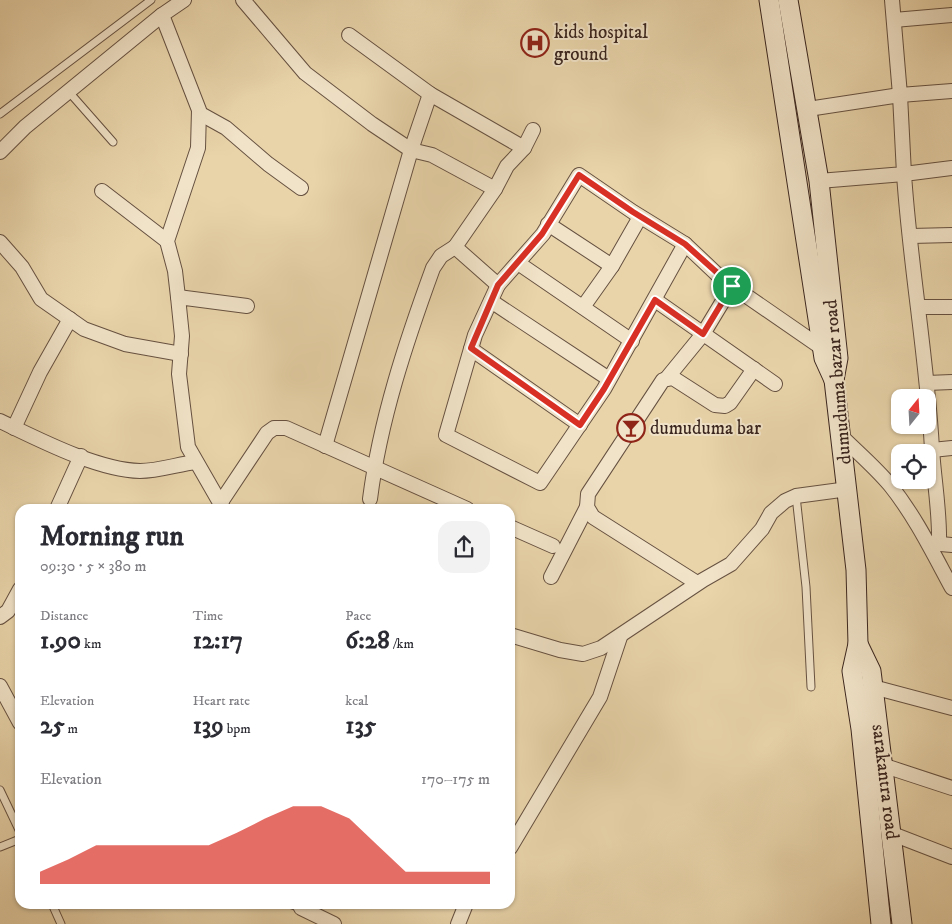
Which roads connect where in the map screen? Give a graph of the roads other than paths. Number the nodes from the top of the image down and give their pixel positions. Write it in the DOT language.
graph roads {
  1 [pos="151,0"];
  2 [pos="184,0"];
  3 [pos="243,0"];
  4 [pos="769,0"];
  5 [pos="788,0"];
  6 [pos="892,0"];
  7 [pos="952,15"];
  8 [pos="162,16"];
  9 [pos="894,20"];
  10 [pos="349,36"];
  11 [pos="952,91"];
  12 [pos="69,92"];
  13 [pos="430,94"];
  14 [pos="900,95"];
  15 [pos="808,109"];
  16 [pos="199,113"];
  17 [pos="0,114"];
  18 [pos="533,130"];
  19 [pos="113,142"];
  20 [pos="524,148"];
  21 [pos="411,150"];
  22 [pos="0,152"];
  23 [pos="952,168"];
  24 [pos="904,174"];
  25 [pos="819,180"];
  26 [pos="302,188"];
  27 [pos="496,189"];
  28 [pos="102,191"];
  29 [pos="640,217"];
  30 [pos="548,224"];
  31 [pos="952,235"];
  32 [pos="911,236"];
  33 [pos="167,241"];
  34 [pos="0,242"];
  35 [pos="685,244"];
  36 [pos="455,247"];
  37 [pos="518,263"];
  38 [pos="612,266"];
  39 [pos="498,285"];
  40 [pos="732,286"];
  41 [pos="178,297"];
  42 [pos="491,300"];
  43 [pos="655,300"];
  44 [pos="247,306"];
  45 [pos="583,307"];
  46 [pos="919,307"];
  47 [pos="952,307"];
  48 [pos="70,319"];
  49 [pos="703,334"];
  50 [pos="632,341"];
  51 [pos="471,348"];
  52 [pos="822,348"];
  53 [pos="181,354"];
  54 [pos="754,369"];
  55 [pos="667,378"];
  56 [pos="609,379"];
  57 [pos="834,380"];
  58 [pos="952,382"];
  59 [pos="927,383"];
  60 [pos="775,384"];
  61 [pos="0,421"];
  62 [pos="580,425"];
  63 [pos="14,428"];
  64 [pos="840,435"];
  65 [pos="932,444"];
  66 [pos="325,446"];
  67 [pos="952,448"];
  68 [pos="936,450"];
  69 [pos="81,456"];
  70 [pos="196,462"];
  71 [pos="374,469"];
  72 [pos="848,488"];
  73 [pos="935,489"];
  74 [pos="796,496"];
  75 [pos="370,499"];
  76 [pos="59,504"];
  77 [pos="221,504"];
  78 [pos="223,504"];
  79 [pos="455,504"];
  80 [pos="586,507"];
  81 [pos="515,530"];
  82 [pos="940,544"];
  83 [pos="553,546"];
  84 [pos="551,577"];
  85 [pos="698,583"];
  86 [pos="952,588"];
  87 [pos="15,598"];
  88 [pos="0,617"];
  89 [pos="515,636"];
  90 [pos="620,637"];
  91 [pos="858,644"];
  92 [pos="0,686"];
  93 [pos="811,687"];
  94 [pos="873,687"];
  95 [pos="952,708"];
  96 [pos="15,714"];
  97 [pos="882,766"];
  98 [pos="952,788"];
  99 [pos="0,790"];
  100 [pos="15,822"];
  101 [pos="890,833"];
  102 [pos="515,840"];
  103 [pos="15,841"];
  104 [pos="0,847"];
  105 [pos="952,857"];
  106 [pos="54,909"];
  107 [pos="306,909"];
  108 [pos="464,909"];
  109 [pos="61,924"];
  110 [pos="334,924"];
  111 [pos="458,924"];
  112 [pos="881,924"];
  113 [pos="902,924"];
  1 -- 17 [label="lane"];
  2 -- 8 [label="street"];
  3 -- 21 [label="street"];
  4 -- 52 [label="street"];
  5 -- 15 [label="street, dumuduma bazar road"];
  6 -- 9 [label="street"];
  7 -- 9 [label="street"];
  8 -- 12 [label="street"];
  8 -- 16 [label="street"];
  9 -- 14 [label="street"];
  10 -- 13 [label="street"];
  11 -- 14 [label="street"];
  12 -- 19 [label="lane"];
  12 -- 22 [label="street"];
  13 -- 20 [label="street"];
  13 -- 21 [label="street"];
  14 -- 15 [label="street"];
  14 -- 24 [label="street"];
  15 -- 25 [label="street, dumuduma bazar road"];
  16 -- 26 [label="street"];
  16 -- 33 [label="street"];
  18 -- 20 [label="street"];
  20 -- 27 [label="street"];
  21 -- 27 [label="street"];
  21 -- 66 [label="street"];
  23 -- 24 [label="street"];
  24 -- 25 [label="street"];
  24 -- 32 [label="street"];
  25 -- 57 [label="street, dumuduma bazar road"];
  27 -- 36 [label="street"];
  28 -- 33 [label="street"];
  29 -- 30 [label="street"];
  29 -- 35 [label="street"];
  29 -- 38 [label="street"];
  30 -- 37 [label="street"];
  30 -- 38 [label="street"];
  31 -- 32 [label="street"];
  32 -- 46 [label="street"];
  33 -- 41 [label="street"];
  34 -- 48 [label="street"];
  35 -- 40 [label="street"];
  35 -- 43 [label="street"];
  36 -- 39 [label="street"];
  36 -- 71 [label="street"];
  37 -- 39 [label="street"];
  37 -- 45 [label="street"];
  38 -- 45 [label="street"];
  39 -- 42 [label="street"];
  40 -- 49 [label="street"];
  40 -- 52 [label="street"];
  41 -- 44 [label="street"];
  41 -- 53 [label="street"];
  42 -- 51 [label="street"];
  42 -- 56 [label="street"];
  43 -- 49 [label="street"];
  43 -- 50 [label="street"];
  45 -- 50 [label="street"];
  46 -- 47 [label="street"];
  46 -- 59 [label="street"];
  48 -- 53 [label="street"];
  48 -- 63 [label="street"];
  49 -- 54 [label="street"];
  49 -- 55 [label="street"];
  50 -- 56 [label="street"];
  51 -- 62 [label="street"];
  51 -- 62 [label="street"];
  52 -- 57 [label="street"];
  53 -- 70 [label="street"];
  54 -- 55 [label="street"];
  54 -- 60 [label="street"];
  55 -- 80 [label="street"];
  56 -- 62 [label="street"];
  57 -- 64 [label="street, dumuduma bazar road"];
  58 -- 59 [label="street"];
  59 -- 65 [label="street"];
  61 -- 63 [label="street"];
  63 -- 69 [label="street"];
  64 -- 72 [label="street, dumuduma bazar road"];
  64 -- 82 [label="street"];
  66 -- 71 [label="street"];
  66 -- 78 [label="street"];
  67 -- 68 [label="street"];
  69 -- 70 [label="street"];
  69 -- 76 [label="street"];
  70 -- 77 [label="street"];
  71 -- 75 [label="street"];
  71 -- 79 [label="street"];
  72 -- 74 [label="street, dumuduma bazar road"];
  72 -- 91 [label="street, sarakantra road"];
  73 -- 82 [label="street"];
  74 -- 85 [label="street, dumuduma bazar road"];
  74 -- 93 [label="lane"];
  80 -- 84 [label="street"];
  80 -- 85 [label="street"];
  81 -- 83 [label="street"];
  82 -- 86 [label="street"];
  85 -- 90 [label="street, dumuduma bazar road"];
  87 -- 88 [label="street"];
  89 -- 90 [label="street, dumuduma bazar road"];
  90 -- 102 [label="street"];
  91 -- 94 [label="street, sarakantra road"];
  91 -- 112 [label="street, sarakantra road"];
  92 -- 96 [label="street"];
  94 -- 95 [label="street"];
  94 -- 97 [label="street, sarakantra road"];
  97 -- 98 [label="street"];
  97 -- 101 [label="street, sarakantra road"];
  99 -- 100 [label="lane"];
  101 -- 105 [label="street"];
  101 -- 113 [label="street, sarakantra road"];
  103 -- 104 [label="lane"];
  106 -- 109 [label="lane"];
  107 -- 110 [label="street"];
  108 -- 111 [label="street"];
}
